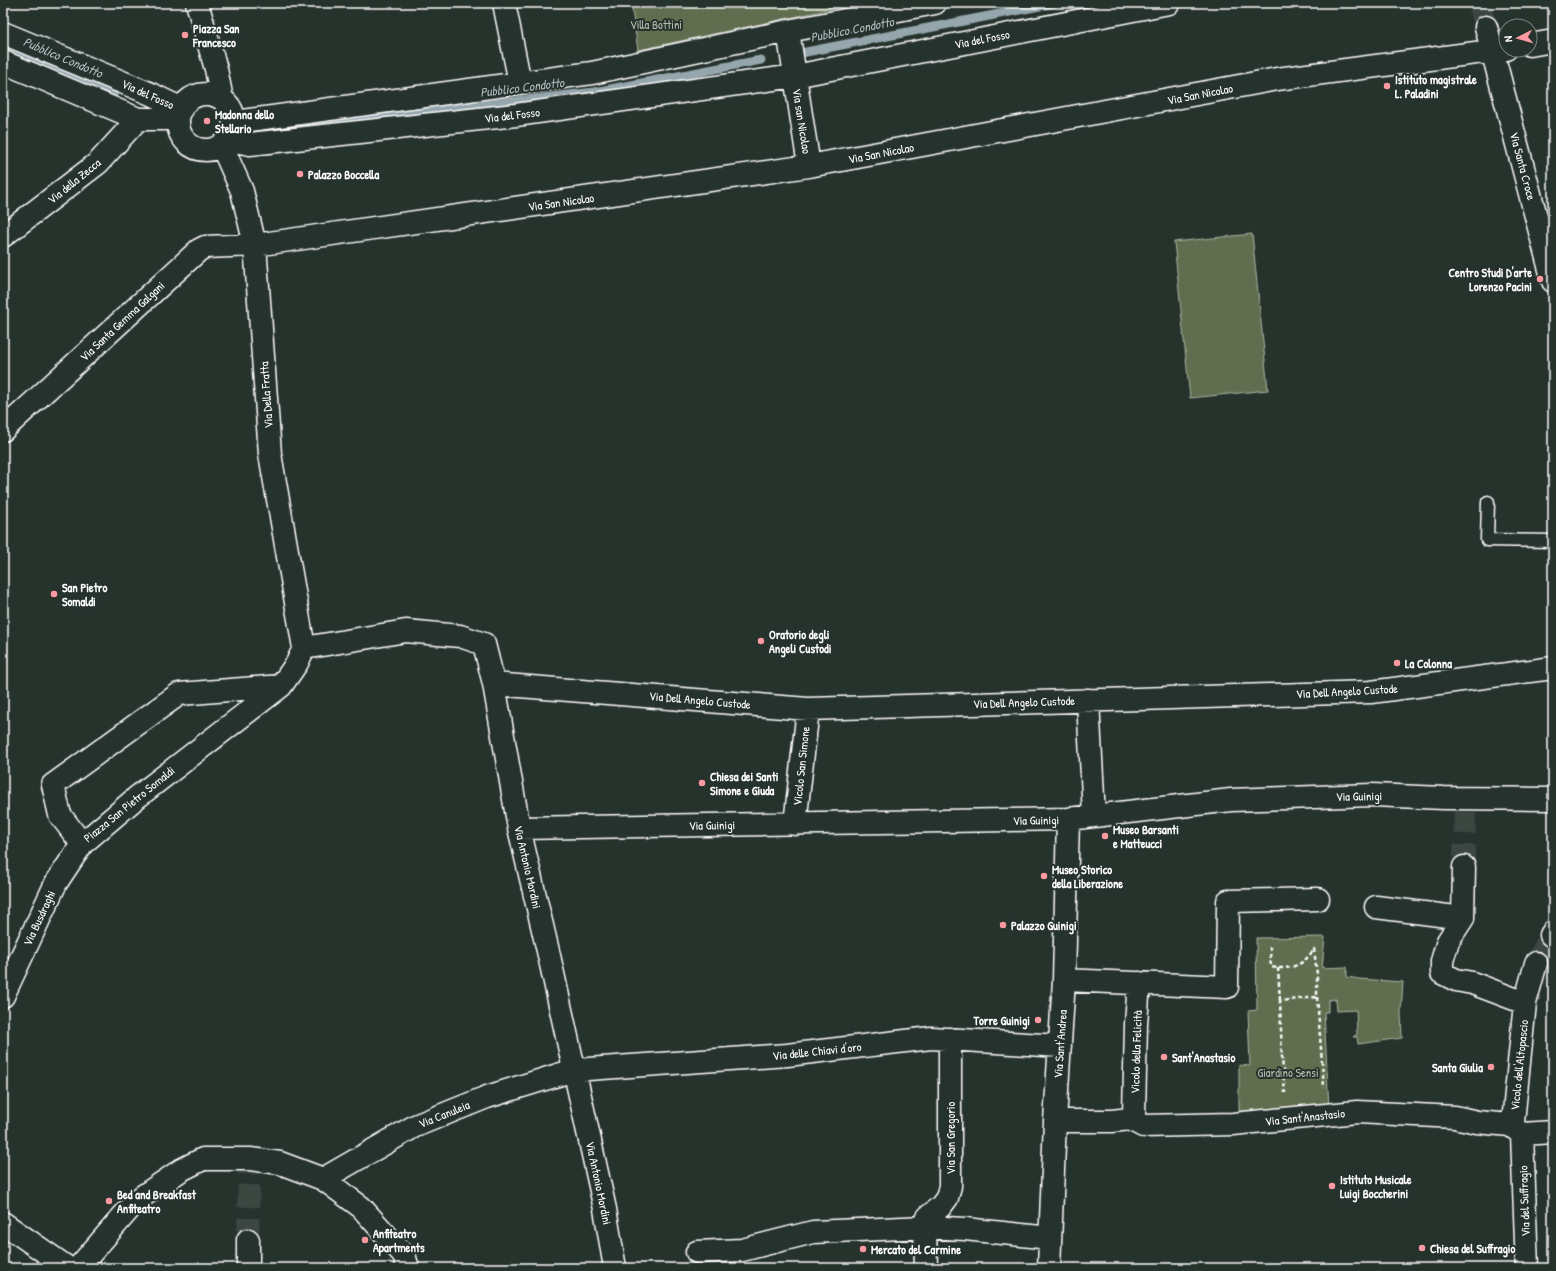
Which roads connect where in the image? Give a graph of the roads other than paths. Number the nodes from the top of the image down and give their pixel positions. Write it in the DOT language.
graph roads {
  1 [pos="196,3"];
  2 [pos="504,3"];
  3 [pos="935,3"];
  4 [pos="1169,3"];
  5 [pos="1486,27"];
  6 [pos="788,31"];
  7 [pos="3,33"];
  8 [pos="1553,41"];
  9 [pos="1538,44"];
  10 [pos="1498,49"];
  11 [pos="1498,51"];
  12 [pos="1501,58"];
  13 [pos="3,62"];
  14 [pos="795,76"];
  15 [pos="520,83"];
  16 [pos="222,99"];
  17 [pos="180,114"];
  18 [pos="138,119"];
  19 [pos="229,136"];
  20 [pos="809,166"];
  21 [pos="3,236"];
  22 [pos="255,245"];
  23 [pos="1553,281"];
  24 [pos="3,430"];
  25 [pos="1488,502"];
  26 [pos="1553,541"];
  27 [pos="304,648"];
  28 [pos="1553,668"];
  29 [pos="494,684"];
  30 [pos="281,686"];
  31 [pos="1088,700"];
  32 [pos="808,709"];
  33 [pos="1553,799"];
  34 [pos="1094,816"];
  35 [pos="1068,820"];
  36 [pos="795,824"];
  37 [pos="519,828"];
  38 [pos="82,844"];
  39 [pos="1464,867"];
  40 [pos="1318,899"];
  41 [pos="1376,907"];
  42 [pos="1463,918"];
  43 [pos="1536,963"];
  44 [pos="1064,980"];
  45 [pos="1139,983"];
  46 [pos="3,996"];
  47 [pos="1525,1003"];
  48 [pos="950,1039"];
  49 [pos="1060,1046"];
  50 [pos="574,1070"];
  51 [pos="1055,1121"];
  52 [pos="1136,1123"];
  53 [pos="1516,1130"];
  54 [pos="1553,1132"];
  55 [pos="323,1179"];
  56 [pos="3,1223"];
  57 [pos="926,1227"];
  58 [pos="1050,1238"];
  59 [pos="248,1240"];
  60 [pos="697,1252"];
  61 [pos="68,1268"];
  62 [pos="78,1268"];
  63 [pos="248,1268"];
  64 [pos="408,1268"];
  65 [pos="615,1268"];
  66 [pos="926,1268"];
  67 [pos="1049,1268"];
  68 [pos="1527,1268"];
  1 -- 16 [label="street"];
  2 -- 15 [label="street"];
  3 -- 6 [label="street"];
  4 -- 14 [label="street, Via del Fosso"];
  5 -- 10 [label="street, Via Santa Croce"];
  6 -- 14 [label="street"];
  6 -- 15 [label="street"];
  7 -- 17 [label="street, Via del Fosso"];
  8 -- 9 [label="street"];
  11 -- 20 [label="street, Via San Nicolao"];
  12 -- 23 [label="street, Via Santa Croce"];
  13 -- 18 [label="street, Via del Fosso"];
  14 -- 19 [label="street, Via del Fosso"];
  14 -- 20 [label="street, Via san Nicolao"];
  15 -- 19 [label="street"];
  16 -- 17 [label="street"];
  16 -- 19 [label="street"];
  17 -- 18 [label="street, Via del Fosso"];
  17 -- 19 [label="street"];
  18 -- 21 [label="street, Via della Zecca"];
  19 -- 22 [label="street, Via Della Fratta"];
  20 -- 22 [label="street, Via San Nicolao"];
  22 -- 24 [label="street, Via Santa Gemma Galgani"];
  22 -- 27 [label="street, Via Della Fratta"];
  25 -- 26 [label="lane"];
  27 -- 29 [label="street, Via Antonio Mordini"];
  27 -- 30 [label="street, Piazza San Pietro Somaldi"];
  28 -- 31 [label="street, Via Dell Angelo Custode"];
  29 -- 32 [label="street, Via Dell Angelo Custode"];
  29 -- 37 [label="street, Via Antonio Mordini"];
  30 -- 38 [label="street, Piazza San Pietro Somaldi"];
  30 -- 38 [label="street, Piazza San Pietro Somaldi"];
  31 -- 32 [label="street, Via Dell Angelo Custode"];
  31 -- 34 [label="street"];
  32 -- 36 [label="street, Vicolo San Simone"];
  33 -- 34 [label="street, Via Guinigi"];
  34 -- 35 [label="street, Via Guinigi"];
  35 -- 36 [label="street, Via Guinigi"];
  35 -- 44 [label="street, Via Sant'Andrea"];
  36 -- 37 [label="street, Via Guinigi"];
  37 -- 50 [label="street, Via Antonio Mordini"];
  38 -- 46 [label="street, Via Busdraghi"];
  39 -- 42 [label="street"];
  40 -- 45 [label="street"];
  41 -- 42 [label="street"];
  42 -- 47 [label="street, Vicolo dell'Altopascio"];
  43 -- 47 [label="street, Vicolo dell'Altopascio"];
  44 -- 45 [label="street"];
  44 -- 49 [label="street, Via Sant'Andrea"];
  45 -- 52 [label="street, Vicolo della Felicità"];
  47 -- 53 [label="street, Vicolo dell'Altopascio"];
  48 -- 49 [label="street, Via delle Chiavi d'oro"];
  48 -- 50 [label="street, Via delle Chiavi d'oro"];
  48 -- 57 [label="street, Via San Gregorio"];
  49 -- 51 [label="street, Via Sant'Andrea"];
  50 -- 55 [label="street, Via Canuleia"];
  50 -- 65 [label="street, Via Antonio Mordini"];
  51 -- 52 [label="street, Via Sant'Anastasio"];
  51 -- 58 [label="street, Via Sant'Andrea"];
  52 -- 53 [label="street, Via Sant'Anastasio"];
  53 -- 54 [label="street, Via Sant'Anastasio"];
  53 -- 68 [label="street, Via del Suffragio"];
  55 -- 62 [label="street"];
  55 -- 64 [label="street"];
  56 -- 61 [label="street"];
  57 -- 58 [label="street"];
  57 -- 60 [label="street"];
  57 -- 66 [label="street"];
  58 -- 67 [label="street, Via Sant'Andrea"];
  59 -- 63 [label="street"];
}
